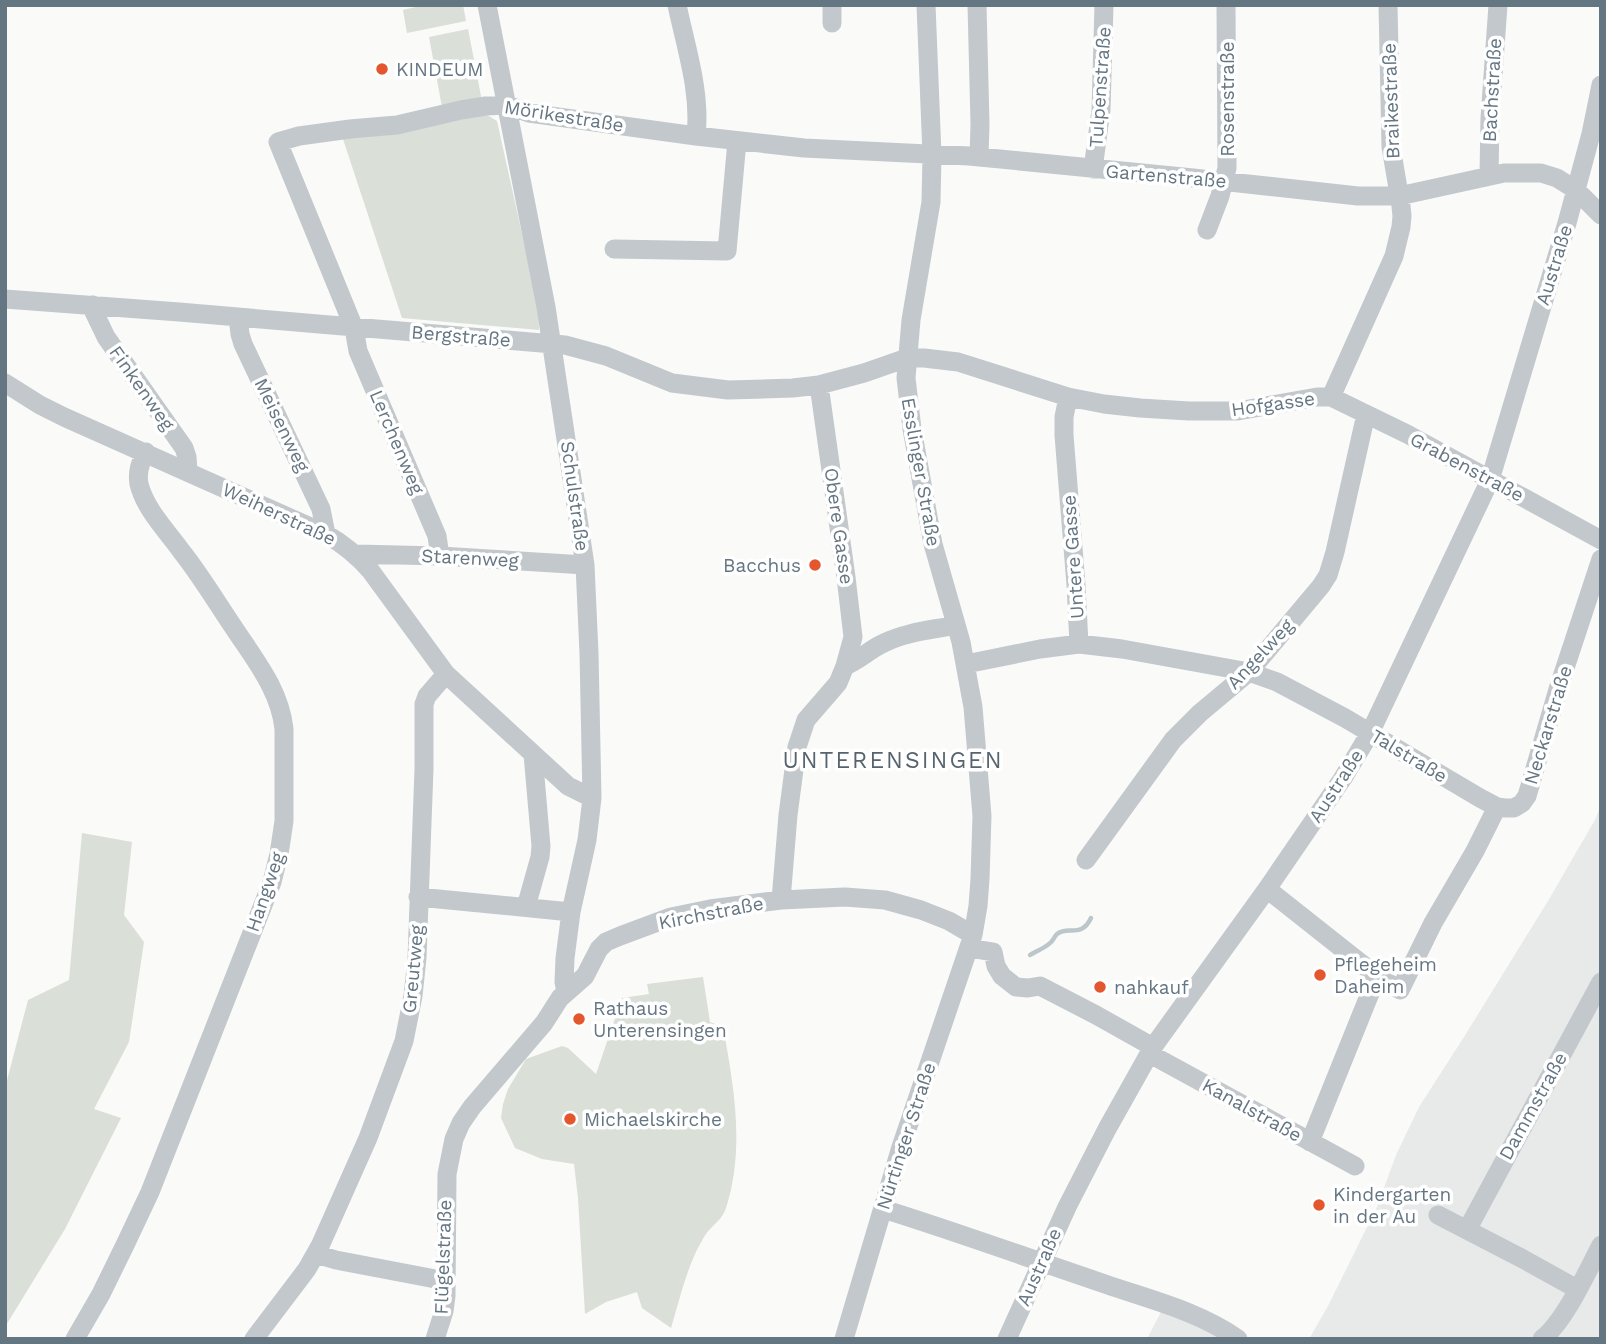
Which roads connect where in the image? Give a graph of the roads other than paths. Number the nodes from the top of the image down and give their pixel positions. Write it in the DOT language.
graph roads {
  1 [pos="487,5"];
  2 [pos="677,5"];
  3 [pos="926,5"];
  4 [pos="977,5"];
  5 [pos="1104,5"];
  6 [pos="1226,5"];
  7 [pos="1388,5"];
  8 [pos="1498,5"];
  9 [pos="1601,85"];
  10 [pos="507,105"];
  11 [pos="696,136"];
  12 [pos="737,141"];
  13 [pos="932,155"];
  14 [pos="979,158"];
  15 [pos="1093,169"];
  16 [pos="1489,176"];
  17 [pos="1225,181"];
  18 [pos="1576,190"];
  19 [pos="1399,196"];
  20 [pos="1601,215"];
  21 [pos="1207,230"];
  22 [pos="614,248"];
  23 [pos="5,299"];
  24 [pos="93,305"];
  25 [pos="239,317"];
  26 [pos="354,328"];
  27 [pos="552,344"];
  28 [pos="907,358"];
  29 [pos="5,383"];
  30 [pos="818,385"];
  31 [pos="1068,397"];
  32 [pos="1331,397"];
  33 [pos="1366,414"];
  34 [pos="146,452"];
  35 [pos="188,471"];
  36 [pos="1490,480"];
  37 [pos="326,534"];
  38 [pos="1601,540"];
  39 [pos="356,554"];
  40 [pos="440,556"];
  41 [pos="1601,559"];
  42 [pos="585,565"];
  43 [pos="956,625"];
  44 [pos="1079,645"];
  45 [pos="966,664"];
  46 [pos="845,666"];
  47 [pos="1249,672"];
  48 [pos="446,674"];
  49 [pos="1370,733"];
  50 [pos="533,754"];
  51 [pos="592,798"];
  52 [pos="1497,807"];
  53 [pos="1086,860"];
  54 [pos="1267,889"];
  55 [pos="418,897"];
  56 [pos="781,900"];
  57 [pos="526,907"];
  58 [pos="571,912"];
  59 [pos="971,941"];
  60 [pos="1377,976"];
  61 [pos="1601,982"];
  62 [pos="566,992"];
  63 [pos="1152,1051"];
  64 [pos="1310,1142"];
  65 [pos="1355,1166"];
  66 [pos="447,1174"];
  67 [pos="883,1209"];
  68 [pos="1438,1215"];
  69 [pos="1467,1230"];
  70 [pos="1601,1245"];
  71 [pos="316,1254"];
  72 [pos="1041,1261"];
  73 [pos="446,1281"];
  74 [pos="1577,1289"];
  75 [pos="75,1339"];
  76 [pos="254,1339"];
  77 [pos="435,1339"];
  78 [pos="844,1339"];
  79 [pos="1007,1339"];
  80 [pos="1238,1339"];
  81 [pos="1542,1339"];
  1 -- 10 [label="street, Schulstraße"];
  2 -- 11 [label="street"];
  3 -- 13 [label="street, Esslinger Straße"];
  4 -- 14 [label="street"];
  5 -- 15 [label="street, Tulpenstraße"];
  6 -- 17 [label="street, Rosenstraße"];
  7 -- 19 [label="street, Braikestraße"];
  8 -- 16 [label="street, Bachstraße"];
  9 -- 18 [label="street, Austraße"];
  10 -- 11 [label="street, Mörikestraße"];
  10 -- 26 [label="street, Mörikestraße"];
  10 -- 27 [label="street, Schulstraße"];
  11 -- 12 [label="street, Mörikestraße"];
  12 -- 13 [label="street, Mörikestraße"];
  12 -- 22 [label="street"];
  13 -- 14 [label="street, Gartenstraße"];
  13 -- 28 [label="street, Esslinger Straße"];
  14 -- 15 [label="street, Gartenstraße"];
  15 -- 17 [label="street, Gartenstraße"];
  16 -- 18 [label="street"];
  16 -- 19 [label="street"];
  17 -- 19 [label="street, Gartenstraße"];
  17 -- 21 [label="street, Rosenstraße"];
  18 -- 20 [label="street"];
  18 -- 36 [label="street, Austraße"];
  19 -- 32 [label="street, Hofgasse"];
  23 -- 24 [label="street, Bergstraße"];
  24 -- 25 [label="street, Bergstraße"];
  24 -- 35 [label="street, Finkenweg"];
  25 -- 26 [label="street, Bergstraße"];
  25 -- 37 [label="street, Meisenweg"];
  26 -- 27 [label="street, Bergstraße"];
  26 -- 40 [label="street, Lerchenweg"];
  27 -- 30 [label="street, Bergstraße"];
  27 -- 42 [label="street, Schulstraße"];
  28 -- 30 [label="street, Bergstraße"];
  28 -- 31 [label="street, Hofgasse"];
  28 -- 43 [label="street, Esslinger Straße"];
  29 -- 34 [label="street, Weiherstraße"];
  30 -- 46 [label="street, Obere Gasse"];
  31 -- 32 [label="street, Hofgasse"];
  31 -- 44 [label="street, Untere Gasse"];
  32 -- 33 [label="street, Grabenstraße"];
  33 -- 36 [label="street, Grabenstraße"];
  33 -- 47 [label="street, Angelweg"];
  34 -- 35 [label="street, Weiherstraße"];
  34 -- 75 [label="street, Hangweg"];
  35 -- 37 [label="street, Weiherstraße"];
  36 -- 38 [label="street, Grabenstraße"];
  36 -- 49 [label="street, Austraße"];
  37 -- 39 [label="street, Weiherstraße"];
  39 -- 40 [label="street, Starenweg"];
  39 -- 48 [label="street, Weiherstraße"];
  40 -- 42 [label="street, Starenweg"];
  41 -- 52 [label="street, Neckarstraße"];
  42 -- 51 [label="street, Schulstraße"];
  43 -- 45 [label="street, Esslinger Straße"];
  43 -- 46 [label="street, Obere Gasse"];
  44 -- 45 [label="street, Untere Gasse"];
  44 -- 47 [label="street, Talstraße"];
  45 -- 59 [label="street, Esslinger Straße"];
  46 -- 56 [label="street, Obere Gasse"];
  47 -- 49 [label="street, Talstraße"];
  47 -- 53 [label="street, Angelweg"];
  48 -- 50 [label="street, Weiherstraße"];
  48 -- 55 [label="street, Greutweg"];
  49 -- 52 [label="street, Talstraße"];
  49 -- 54 [label="street, Austraße"];
  50 -- 51 [label="street, Weiherstraße"];
  50 -- 57 [label="street"];
  51 -- 58 [label="street, Schulstraße"];
  52 -- 60 [label="street"];
  54 -- 60 [label="street"];
  54 -- 63 [label="street, Austraße"];
  55 -- 57 [label="street"];
  55 -- 71 [label="street, Greutweg"];
  56 -- 59 [label="street, Kirchstraße"];
  56 -- 62 [label="street, Kirchstraße"];
  57 -- 58 [label="street"];
  58 -- 62 [label="street, Schulstraße"];
  59 -- 63 [label="street, Kanalstraße"];
  59 -- 67 [label="street, Nürtinger Straße"];
  60 -- 64 [label="street"];
  61 -- 69 [label="street, Dammstraße"];
  62 -- 66 [label="street, Kirchstraße"];
  63 -- 64 [label="street, Kanalstraße"];
  63 -- 72 [label="street, Austraße"];
  64 -- 65 [label="street, Kanalstraße"];
  66 -- 73 [label="street, Flügelstraße"];
  67 -- 72 [label="street"];
  67 -- 78 [label="street, Nürtinger Straße"];
  68 -- 69 [label="street"];
  69 -- 74 [label="street"];
  70 -- 74 [label="street"];
  71 -- 73 [label="street"];
  71 -- 76 [label="street, Greutweg"];
  72 -- 79 [label="street, Austraße"];
  72 -- 80 [label="street"];
  73 -- 77 [label="street, Flügelstraße"];
  74 -- 81 [label="street"];
}
